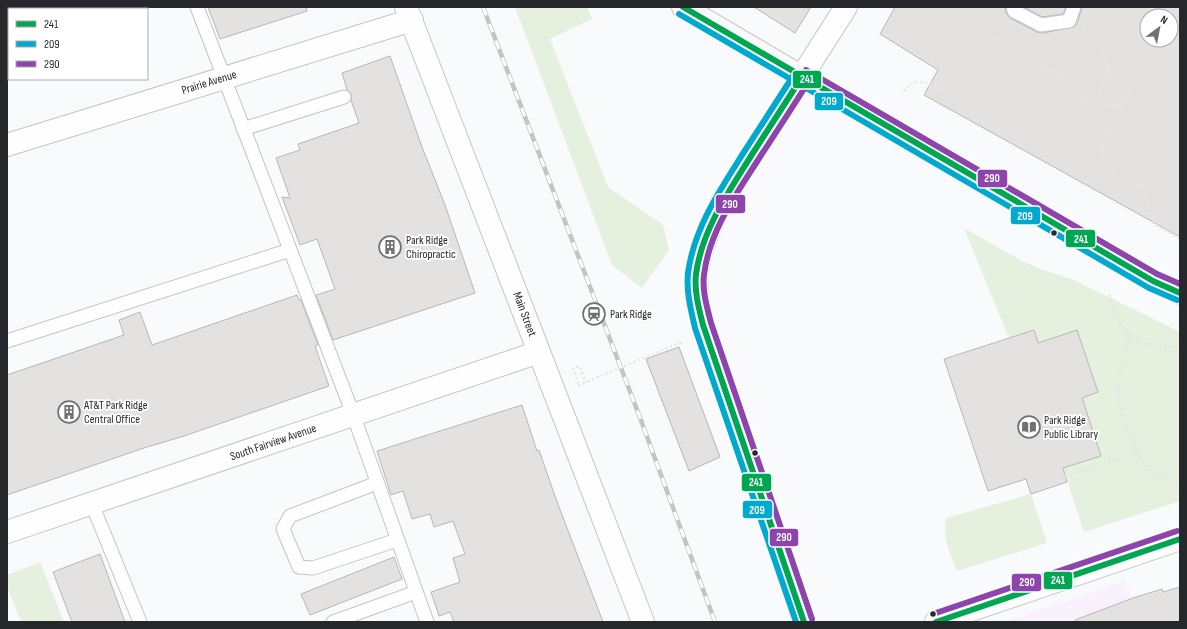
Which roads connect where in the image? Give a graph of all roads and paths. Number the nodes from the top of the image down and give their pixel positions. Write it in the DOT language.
graph roads {
  1 [pos="196,7"];
  2 [pos="683,7"];
  3 [pos="846,7"];
  4 [pos="975,7"];
  5 [pos="1013,7"];
  6 [pos="1074,7"];
  7 [pos="409,14"];
  8 [pos="1100,38"];
  9 [pos="223,77"];
  10 [pos="802,77"];
  11 [pos="951,77"];
  12 [pos="1110,77"];
  13 [pos="904,91"];
  14 [pos="1101,96"];
  15 [pos="344,97"];
  16 [pos="1120,106"];
  17 [pos="244,129"];
  18 [pos="7,145"];
  19 [pos="1180,239"];
  20 [pos="290,250"];
  21 [pos="1180,293"];
  22 [pos="1110,295"];
  23 [pos="1126,334"];
  24 [pos="7,341"];
  25 [pos="682,342"];
  26 [pos="1180,347"];
  27 [pos="539,352"];
  28 [pos="586,383"];
  29 [pos="353,414"];
  30 [pos="1137,453"];
  31 [pos="1065,476"];
  32 [pos="377,483"];
  33 [pos="1180,485"];
  34 [pos="92,504"];
  35 [pos="7,532"];
  36 [pos="1180,539"];
  37 [pos="397,540"];
  38 [pos="416,592"];
  39 [pos="140,622"];
  40 [pos="333,622"];
  41 [pos="427,622"];
  42 [pos="643,622"];
  43 [pos="804,622"];
  44 [pos="936,622"];
  1 -- 9 [label="lane"];
  2 -- 10 [label="main road"];
  3 -- 10 [label="street"];
  4 -- 14 [label="path"];
  5 -- 6 [label="lane"];
  7 -- 9 [label="street, Prairie Avenue"];
  7 -- 27 [label="street, Main Street"];
  8 -- 12 [label="path"];
  9 -- 17 [label="lane"];
  9 -- 18 [label="street, Prairie Avenue"];
  10 -- 21 [label="main road"];
  10 -- 43 [label="street"];
  11 -- 13 [label="path"];
  12 -- 14 [label="path"];
  12 -- 16 [label="path"];
  14 -- 16 [label="path"];
  15 -- 17 [label="lane"];
  16 -- 19 [label="path"];
  17 -- 20 [label="lane"];
  20 -- 24 [label="lane"];
  20 -- 29 [label="lane"];
  22 -- 23 [label="path"];
  23 -- 26 [label="path"];
  23 -- 30 [label="path"];
  25 -- 28 [label="path"];
  27 -- 29 [label="street, South Fairview Avenue"];
  27 -- 42 [label="street, Main Street"];
  28 -- 28 [label="path"];
  29 -- 32 [label="lane"];
  29 -- 34 [label="street, South Fairview Avenue"];
  30 -- 31 [label="path"];
  30 -- 33 [label="path"];
  32 -- 37 [label="lane"];
  32 -- 37 [label="lane"];
  34 -- 35 [label="street, South Fairview Avenue"];
  34 -- 39 [label="lane"];
  36 -- 44 [label="street"];
  37 -- 38 [label="lane"];
  38 -- 40 [label="lane"];
  38 -- 41 [label="lane"];
}
